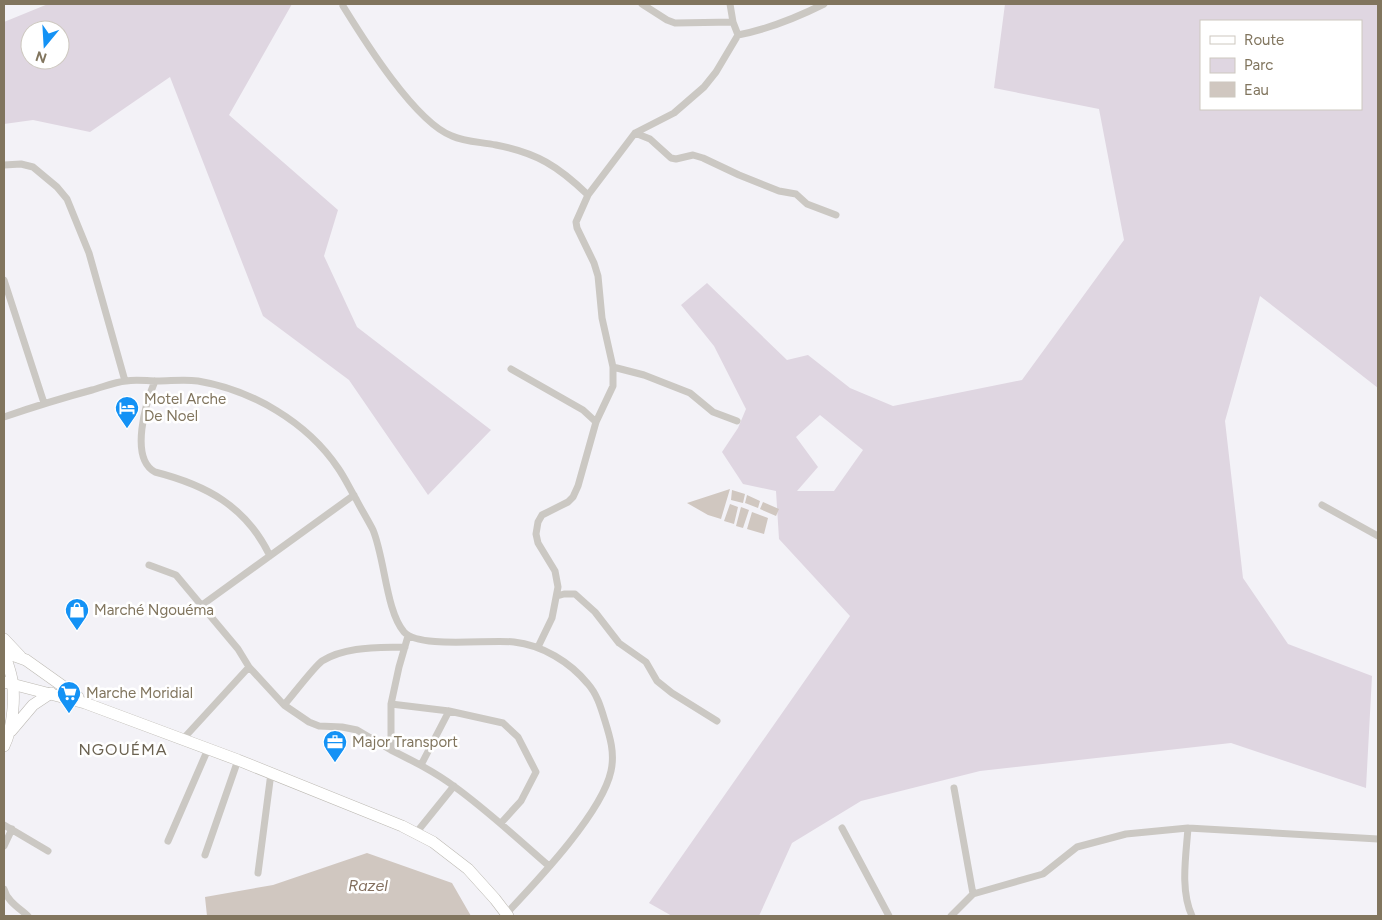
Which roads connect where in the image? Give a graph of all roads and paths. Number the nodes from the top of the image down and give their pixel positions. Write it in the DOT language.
graph roads {
  1 [pos="642,4"];
  2 [pos="730,4"];
  3 [pos="824,4"];
  4 [pos="343,6"];
  5 [pos="733,22"];
  6 [pos="738,35"];
  7 [pos="635,133"];
  8 [pos="4,165"];
  9 [pos="588,195"];
  10 [pos="836,215"];
  11 [pos="4,280"];
  12 [pos="613,367"];
  13 [pos="511,369"];
  14 [pos="125,381"];
  15 [pos="155,381"];
  16 [pos="44,403"];
  17 [pos="4,417"];
  18 [pos="737,421"];
  19 [pos="596,422"];
  20 [pos="354,495"];
  21 [pos="1322,505"];
  22 [pos="1378,536"];
  23 [pos="270,556"];
  24 [pos="149,565"];
  25 [pos="558,596"];
  26 [pos="202,605"];
  27 [pos="408,636"];
  28 [pos="4,639"];
  29 [pos="405,647"];
  30 [pos="538,647"];
  31 [pos="4,655"];
  32 [pos="20,656"];
  33 [pos="248,667"];
  34 [pos="8,683"];
  35 [pos="52,694"];
  36 [pos="85,703"];
  37 [pos="391,704"];
  38 [pos="284,705"];
  39 [pos="449,712"];
  40 [pos="717,721"];
  41 [pos="10,732"];
  42 [pos="182,739"];
  43 [pos="4,746"];
  44 [pos="208,748"];
  45 [pos="392,750"];
  46 [pos="238,760"];
  47 [pos="421,765"];
  48 [pos="272,773"];
  49 [pos="454,786"];
  50 [pos="954,788"];
  51 [pos="501,823"];
  52 [pos="4,825"];
  53 [pos="842,828"];
  54 [pos="1188,828"];
  55 [pos="12,829"];
  56 [pos="416,833"];
  57 [pos="1378,839"];
  58 [pos="168,841"];
  59 [pos="4,846"];
  60 [pos="48,851"];
  61 [pos="205,855"];
  62 [pos="549,866"];
  63 [pos="258,873"];
  64 [pos="4,890"];
  65 [pos="973,894"];
  66 [pos="507,915"];
  67 [pos="28,916"];
  68 [pos="889,916"];
  69 [pos="951,916"];
  70 [pos="1192,916"];
  1 -- 5 [label="street"];
  2 -- 5 [label="street"];
  3 -- 6 [label="street"];
  4 -- 9 [label="street"];
  5 -- 6 [label="street"];
  6 -- 7 [label="street"];
  7 -- 9 [label="street"];
  7 -- 10 [label="street"];
  8 -- 14 [label="street"];
  9 -- 12 [label="street"];
  11 -- 16 [label="street"];
  12 -- 18 [label="street"];
  12 -- 19 [label="street"];
  13 -- 19 [label="street"];
  14 -- 15 [label="street"];
  14 -- 16 [label="street"];
  15 -- 20 [label="street"];
  15 -- 23 [label="street"];
  16 -- 17 [label="street"];
  19 -- 25 [label="street"];
  20 -- 23 [label="street"];
  20 -- 27 [label="street"];
  21 -- 22 [label="street"];
  23 -- 26 [label="street"];
  24 -- 26 [label="street"];
  25 -- 30 [label="street"];
  25 -- 40 [label="street"];
  26 -- 33 [label="street"];
  27 -- 29 [label="street"];
  27 -- 30 [label="street"];
  28 -- 32 [label="main road"];
  29 -- 37 [label="street"];
  29 -- 38 [label="street"];
  30 -- 62 [label="street"];
  31 -- 32 [label="main road"];
  31 -- 34 [label="main road"];
  32 -- 36 [label="main road"];
  33 -- 38 [label="street"];
  33 -- 42 [label="street"];
  34 -- 35 [label="main road"];
  34 -- 41 [label="main road"];
  35 -- 36 [label="main road"];
  35 -- 41 [label="main road"];
  36 -- 42 [label="main road"];
  37 -- 39 [label="street"];
  37 -- 45 [label="street"];
  38 -- 45 [label="street"];
  39 -- 47 [label="street"];
  39 -- 51 [label="street"];
  41 -- 43 [label="main road"];
  42 -- 44 [label="main road"];
  44 -- 46 [label="main road"];
  44 -- 58 [label="street"];
  45 -- 47 [label="street"];
  46 -- 48 [label="main road"];
  46 -- 61 [label="street"];
  47 -- 49 [label="street"];
  48 -- 56 [label="main road"];
  48 -- 63 [label="street"];
  49 -- 51 [label="street"];
  49 -- 56 [label="street"];
  50 -- 65 [label="street"];
  51 -- 62 [label="street"];
  52 -- 55 [label="street"];
  53 -- 68 [label="street"];
  54 -- 57 [label="street"];
  54 -- 65 [label="street"];
  54 -- 70 [label="street"];
  55 -- 59 [label="street"];
  55 -- 60 [label="street"];
  56 -- 66 [label="main road"];
  62 -- 66 [label="street"];
  64 -- 67 [label="street"];
  65 -- 69 [label="street"];
}
